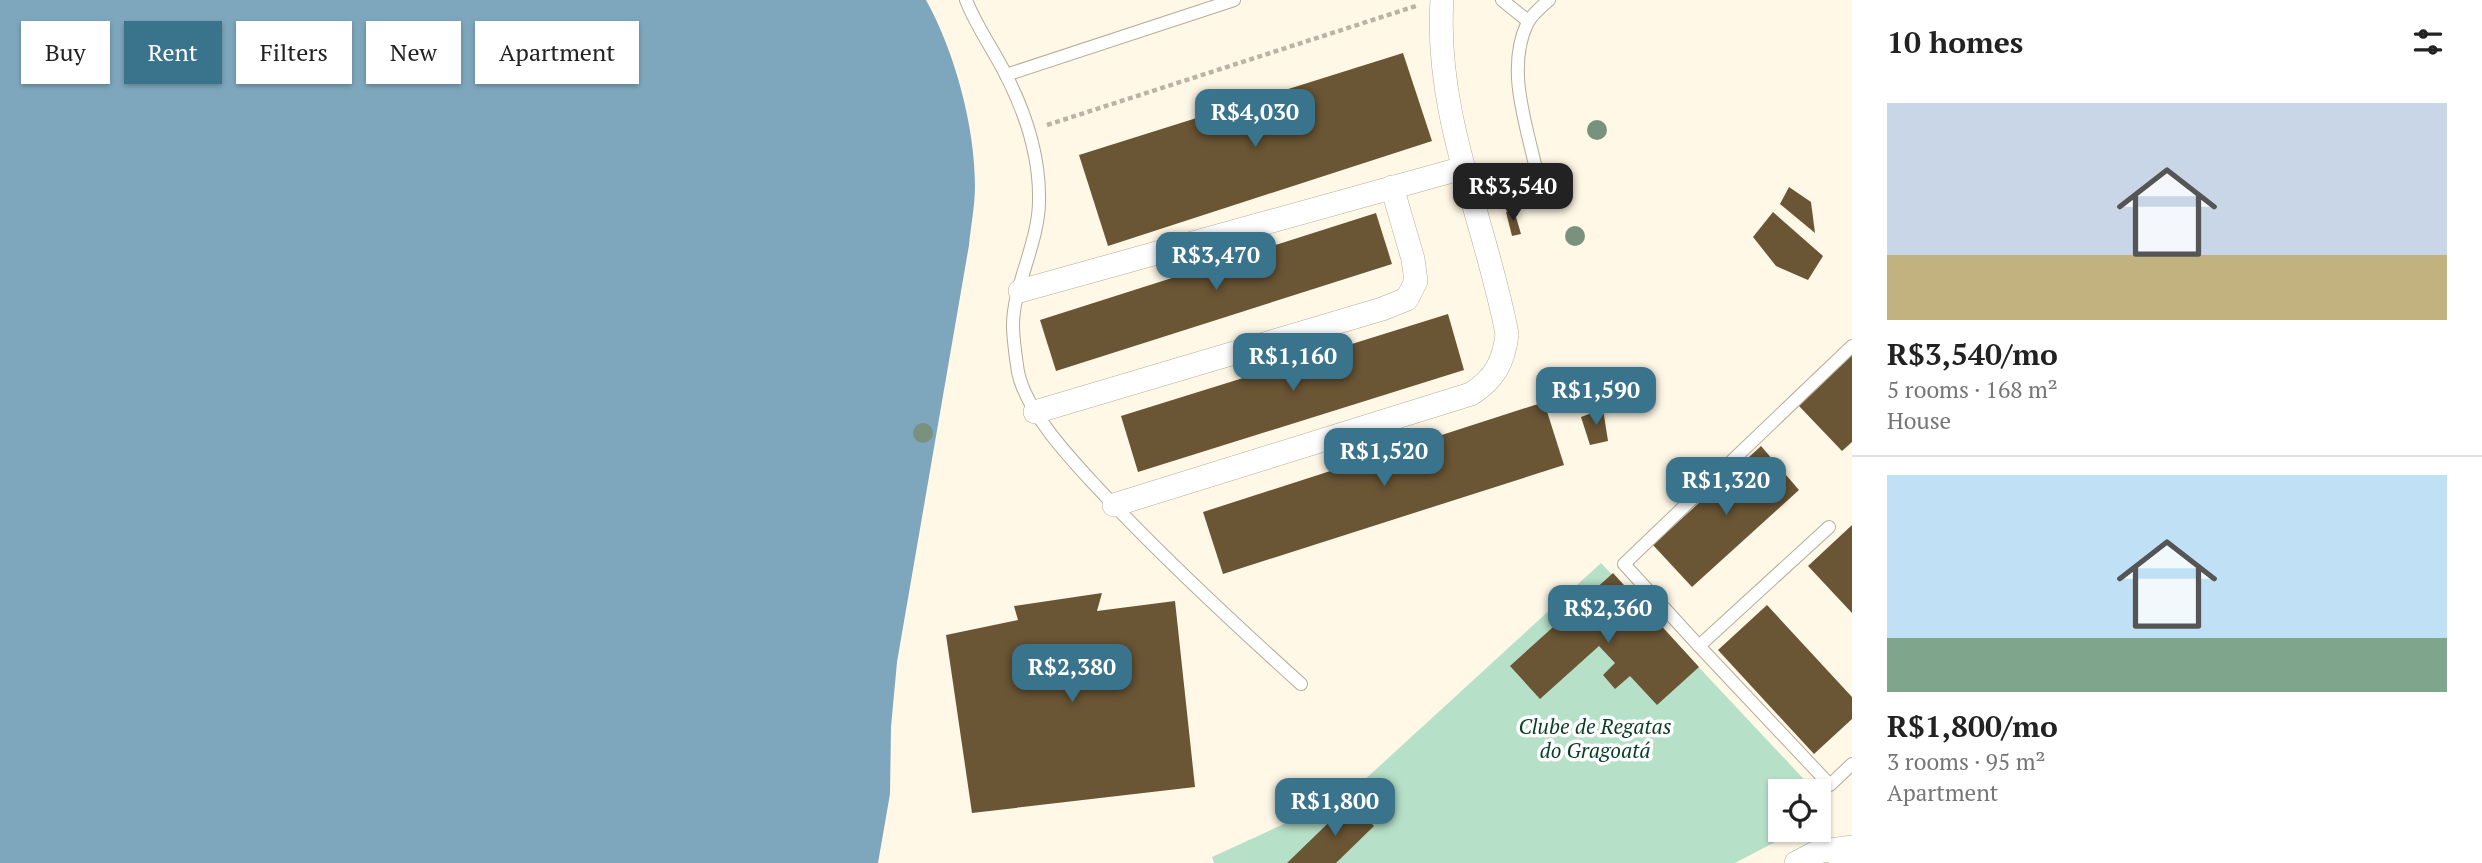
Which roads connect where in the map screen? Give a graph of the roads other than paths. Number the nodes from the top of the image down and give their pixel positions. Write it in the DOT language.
graph roads {
  1 [pos="966,0"];
  2 [pos="1234,0"];
  3 [pos="1502,0"];
  4 [pos="1549,0"];
  5 [pos="1433,2"];
  6 [pos="1528,21"];
  7 [pos="1006,75"];
  8 [pos="1463,168"];
  9 [pos="1536,169"];
  10 [pos="1392,187"];
  11 [pos="1020,291"];
  12 [pos="1852,346"];
  13 [pos="1035,412"];
  14 [pos="1114,505"];
  15 [pos="1829,527"];
  16 [pos="1699,646"];
  17 [pos="1301,684"];
  18 [pos="1852,764"];
  19 [pos="1852,847"];
  20 [pos="1852,857"];
  21 [pos="1796,863"];
  22 [pos="1845,863"];
  1 -- 7 [label="lane"];
  2 -- 7 [label="lane"];
  3 -- 6 [label="lane"];
  4 -- 6 [label="lane"];
  5 -- 8 [label="street"];
  6 -- 9 [label="lane"];
  7 -- 11 [label="lane"];
  8 -- 10 [label="street"];
  8 -- 14 [label="street"];
  10 -- 11 [label="street"];
  10 -- 13 [label="street"];
  11 -- 13 [label="lane"];
  12 -- 16 [label="lane"];
  13 -- 14 [label="lane"];
  14 -- 17 [label="lane"];
  15 -- 16 [label="lane"];
  16 -- 18 [label="lane"];
  19 -- 21 [label="street"];
  20 -- 22 [label="main road"];
}
